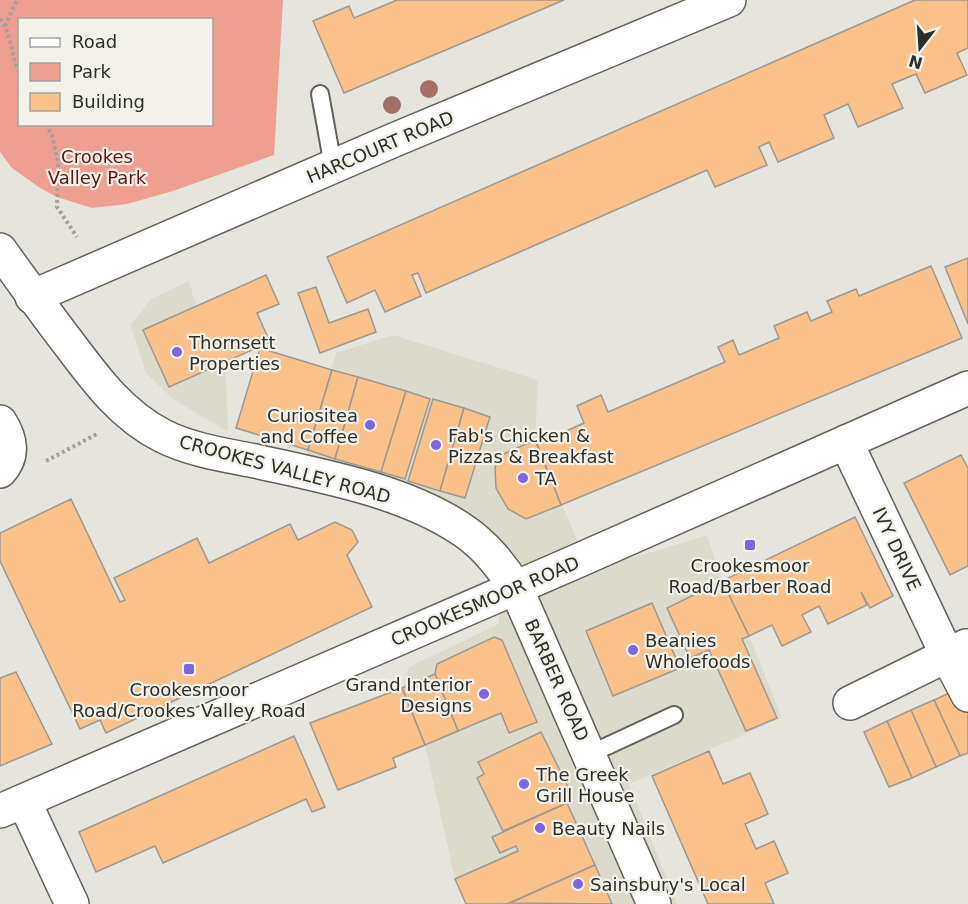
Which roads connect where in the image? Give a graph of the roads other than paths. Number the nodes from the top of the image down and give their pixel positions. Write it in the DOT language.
graph roads {
  1 [pos="729,0"];
  2 [pos="320,94"];
  3 [pos="333,166"];
  4 [pos="0,250"];
  5 [pos="33,297"];
  6 [pos="968,388"];
  7 [pos="0,422"];
  8 [pos="846,442"];
  9 [pos="0,471"];
  10 [pos="516,588"];
  11 [pos="958,650"];
  12 [pos="968,694"];
  13 [pos="850,703"];
  14 [pos="674,715"];
  15 [pos="590,754"];
  16 [pos="12,806"];
  17 [pos="72,904"];
  18 [pos="654,904"];
  1 -- 3 [label="street, HARCOURT ROAD"];
  2 -- 3 [label="lane"];
  3 -- 5 [label="street, HARCOURT ROAD"];
  4 -- 5 [label="street, CROOKES VALLEY ROAD"];
  5 -- 10 [label="street, CROOKES VALLEY ROAD"];
  6 -- 8 [label="street, CROOKESMOOR ROAD"];
  7 -- 9 [label="street"];
  8 -- 10 [label="street, CROOKESMOOR ROAD"];
  8 -- 11 [label="street, IVY DRIVE"];
  10 -- 15 [label="street, BARBER ROAD"];
  10 -- 16 [label="street, CROOKESMOOR ROAD"];
  11 -- 12 [label="street, IVY DRIVE"];
  11 -- 13 [label="street"];
  14 -- 15 [label="lane"];
  15 -- 18 [label="street, BARBER ROAD"];
  16 -- 17 [label="street"];
}
